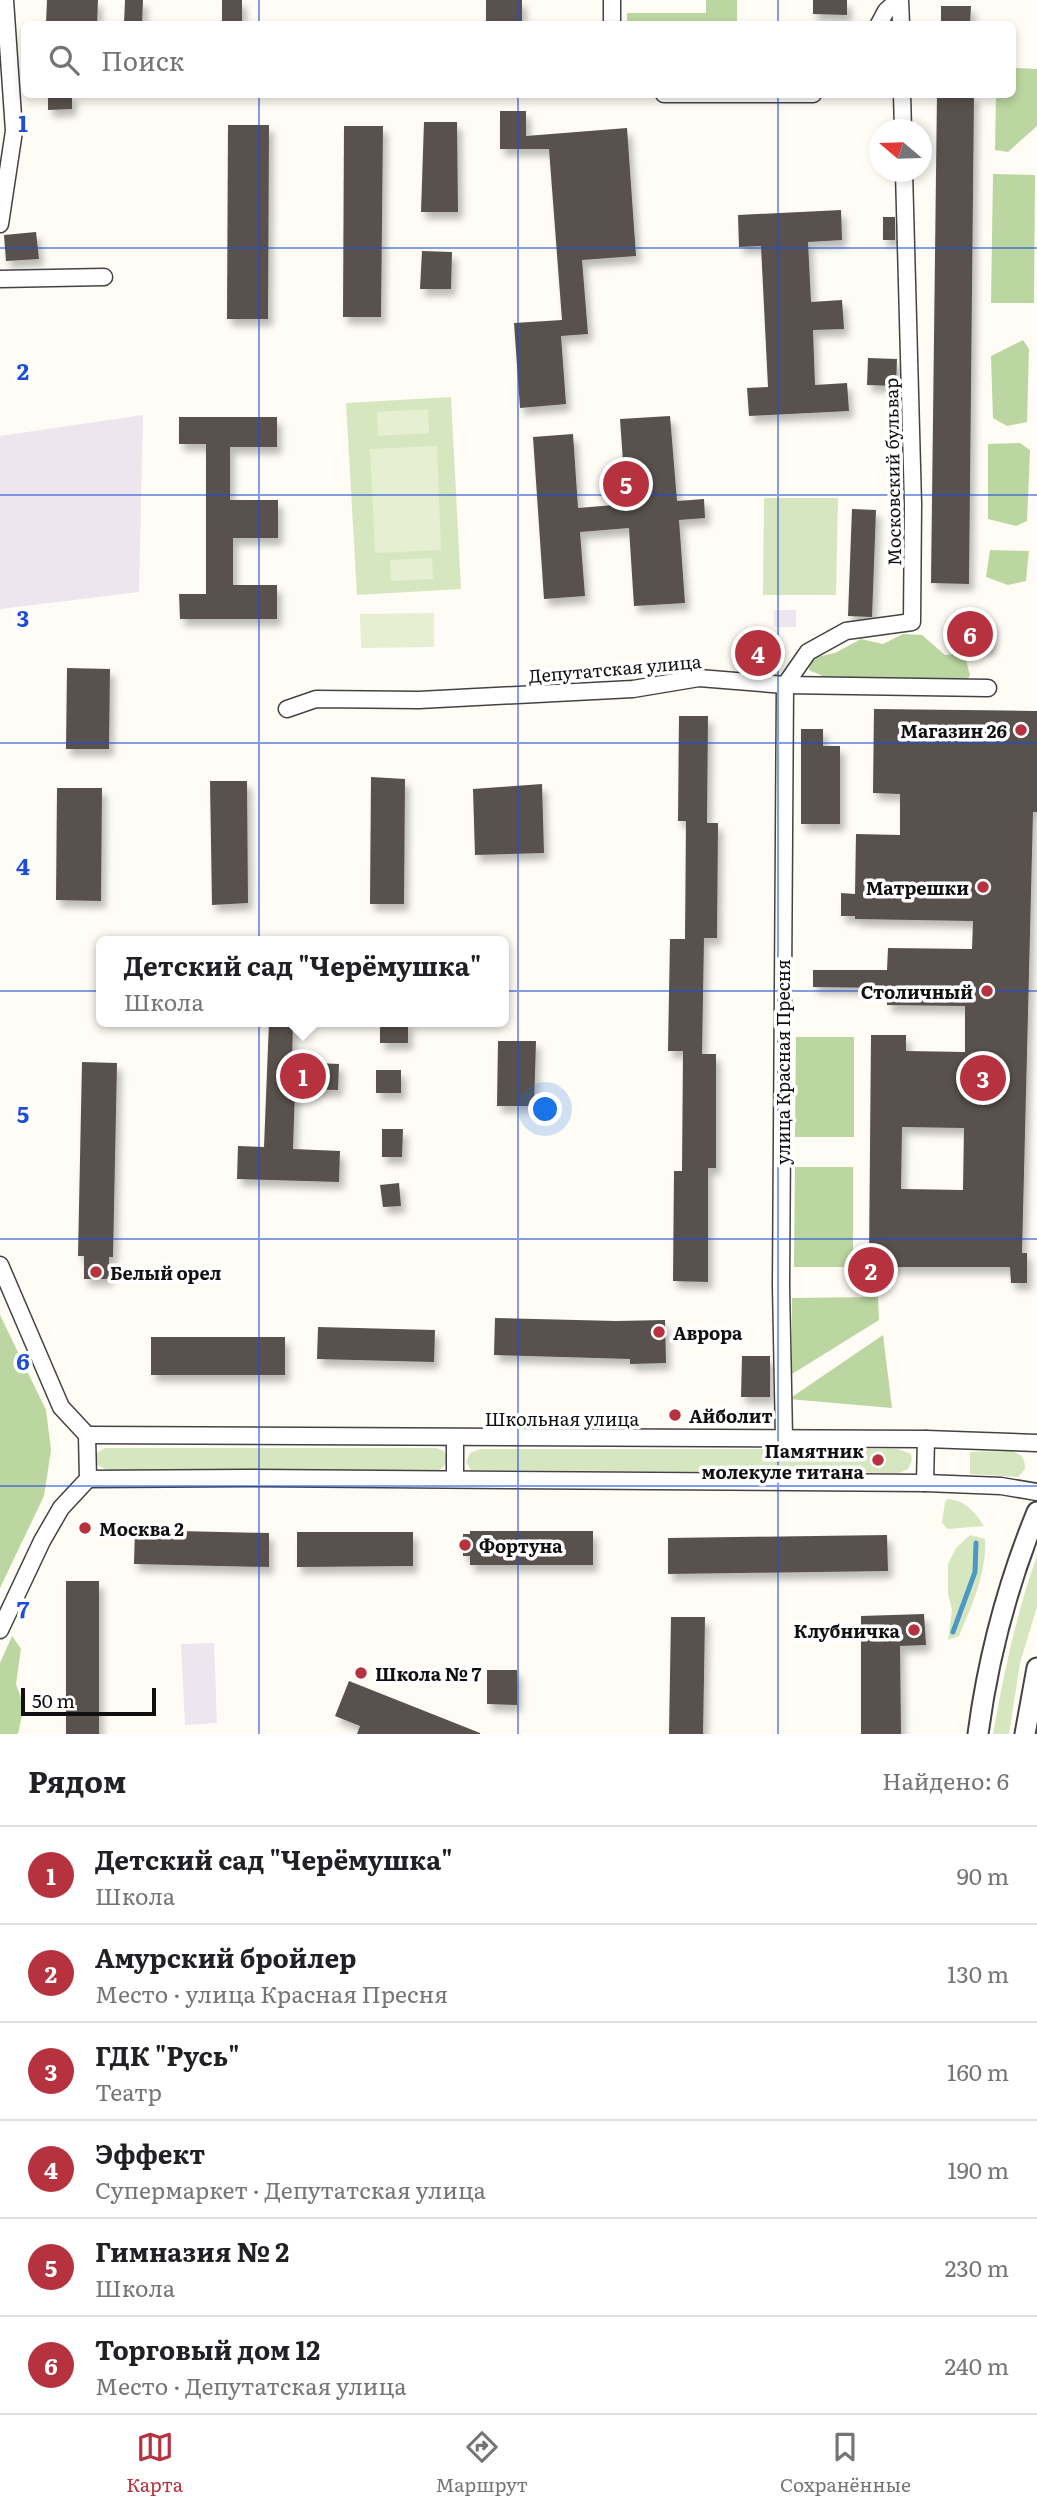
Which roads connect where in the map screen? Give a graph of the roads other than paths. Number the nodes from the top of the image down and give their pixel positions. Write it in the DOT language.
graph roads {
  1 [pos="5,0"];
  2 [pos="612,0"];
  3 [pos="899,0"];
  4 [pos="612,21"];
  5 [pos="881,21"];
  6 [pos="901,21"];
  7 [pos="902,98"];
  8 [pos="903,119"];
  9 [pos="904,182"];
  10 [pos="0,224"];
  11 [pos="104,277"];
  12 [pos="0,279"];
  13 [pos="785,685"];
  14 [pos="988,688"];
  15 [pos="288,709"];
  16 [pos="0,1265"];
  17 [pos="87,1435"];
  18 [pos="456,1438"];
  19 [pos="783,1438"];
  20 [pos="926,1439"];
  21 [pos="1037,1443"];
  22 [pos="88,1479"];
  23 [pos="455,1479"];
  24 [pos="926,1483"];
  25 [pos="1037,1492"];
  26 [pos="1037,1512"];
  27 [pos="0,1630"];
  28 [pos="1037,1668"];
  29 [pos="978,1734"];
  30 [pos="1025,1734"];
  1 -- 10 [label="street"];
  2 -- 4 [label="street"];
  3 -- 5 [label="street"];
  3 -- 6 [label="street"];
  7 -- 8 [label="street"];
  9 -- 13 [label="street, Московский бульвар"];
  11 -- 12 [label="street"];
  13 -- 14 [label="street, Депутатская улица"];
  13 -- 15 [label="street, Депутатская улица"];
  13 -- 19 [label="street, улица Красная Пресня"];
  16 -- 17 [label="street"];
  17 -- 18 [label="street, Школьная улица"];
  17 -- 22 [label="street"];
  18 -- 19 [label="street, Школьная улица"];
  18 -- 23 [label="street"];
  19 -- 20 [label="street, Школьная улица"];
  20 -- 21 [label="street, Школьная улица"];
  20 -- 24 [label="street"];
  22 -- 23 [label="street"];
  22 -- 27 [label="street"];
  23 -- 24 [label="street"];
  24 -- 25 [label="street"];
  26 -- 29 [label="street"];
  28 -- 30 [label="street"];
}
